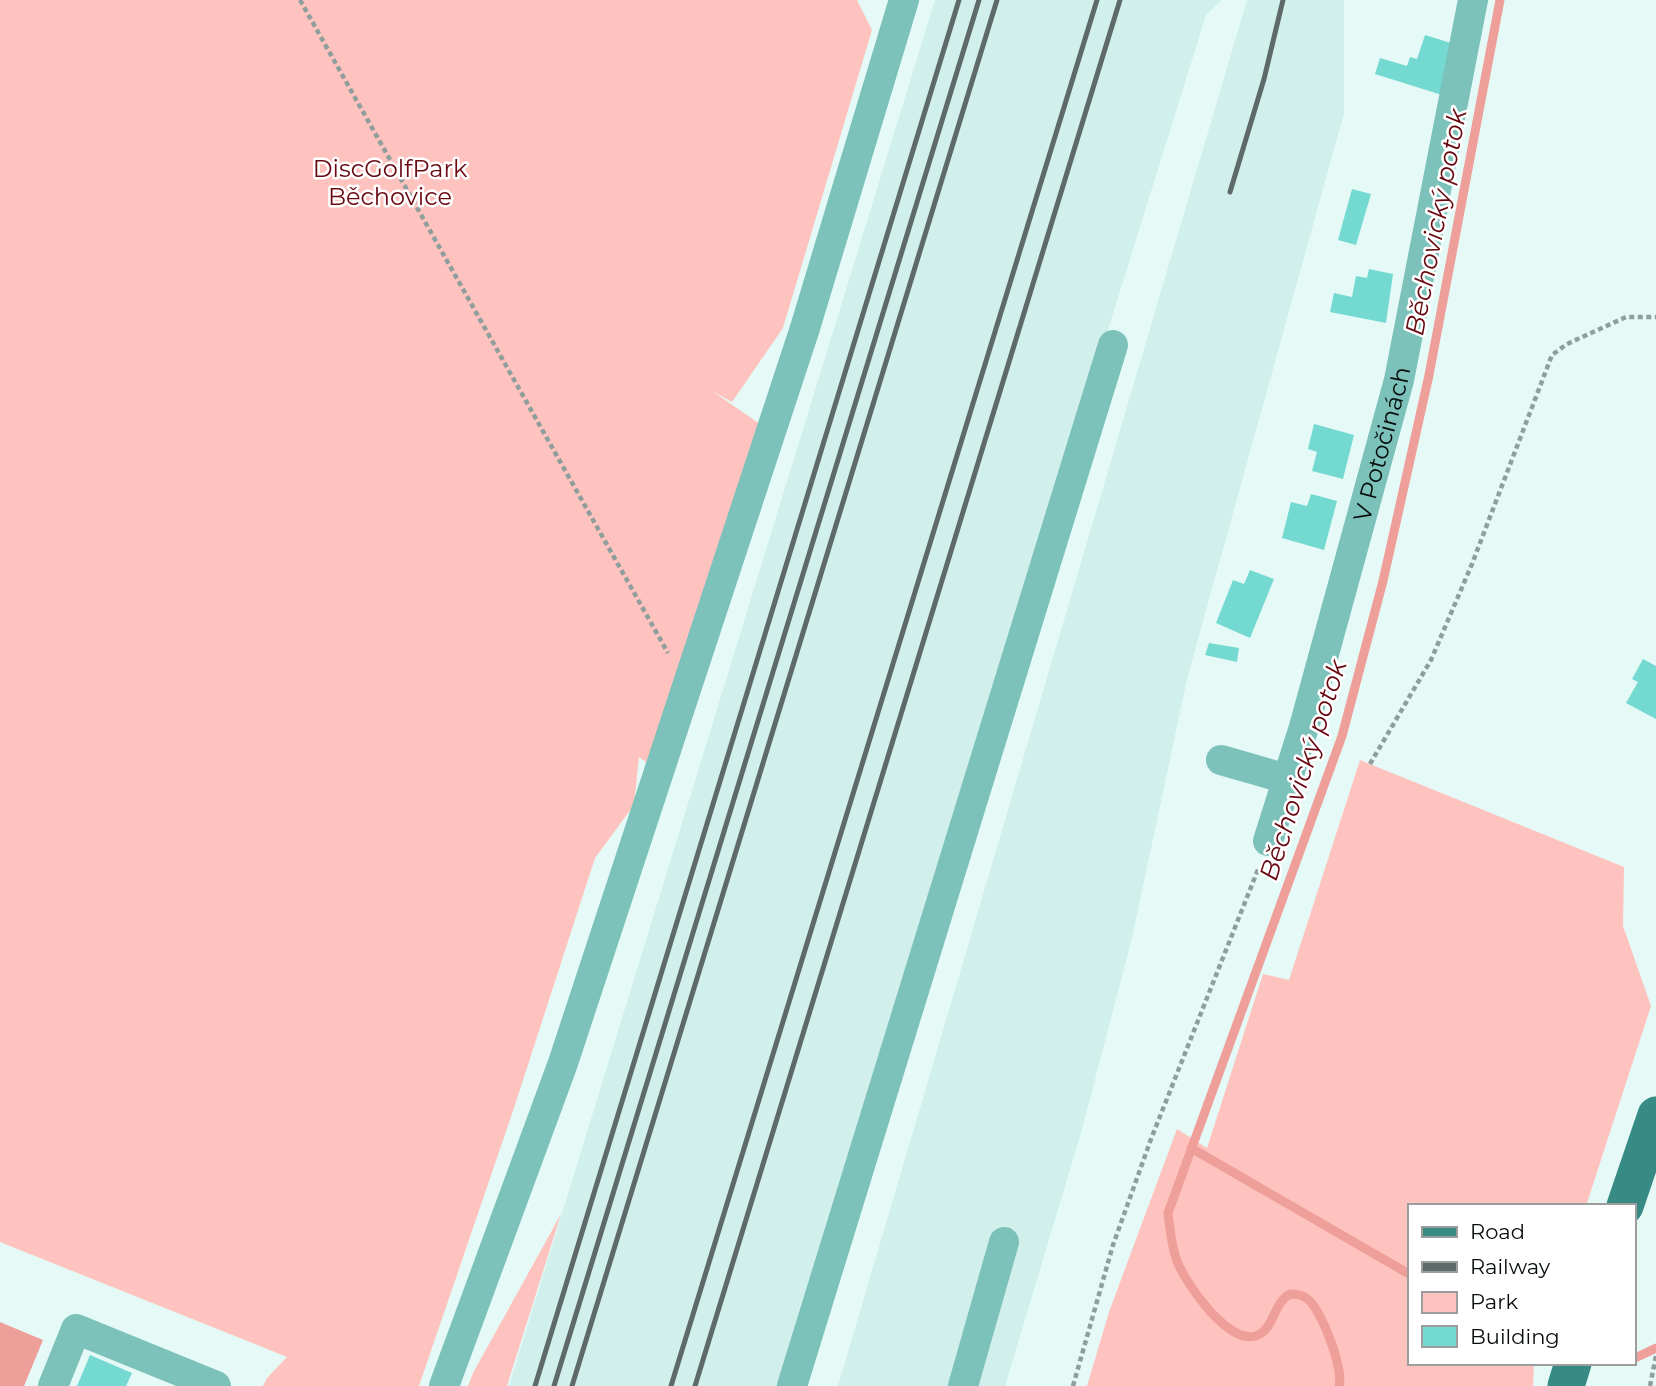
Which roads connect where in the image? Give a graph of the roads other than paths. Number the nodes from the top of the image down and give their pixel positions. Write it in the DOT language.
graph roads {
  1 [pos="904,0"];
  2 [pos="1473,0"];
  3 [pos="1113,345"];
  4 [pos="1221,760"];
  5 [pos="1287,779"];
  6 [pos="1268,841"];
  7 [pos="1656,1115"];
  8 [pos="1626,1204"];
  9 [pos="1004,1242"];
  10 [pos="1572,1365"];
  11 [pos="53,1386"];
  12 [pos="216,1386"];
  13 [pos="444,1386"];
  14 [pos="792,1386"];
  15 [pos="963,1386"];
  16 [pos="1566,1386"];
  1 -- 13 [label="street"];
  2 -- 5 [label="street, V Potočinách"];
  3 -- 14 [label="street"];
  4 -- 5 [label="street"];
  5 -- 6 [label="street, V Potočinách"];
  7 -- 8 [label="main road"];
  9 -- 15 [label="street"];
  10 -- 16 [label="main road"];
  11 -- 12 [label="street"];
}
